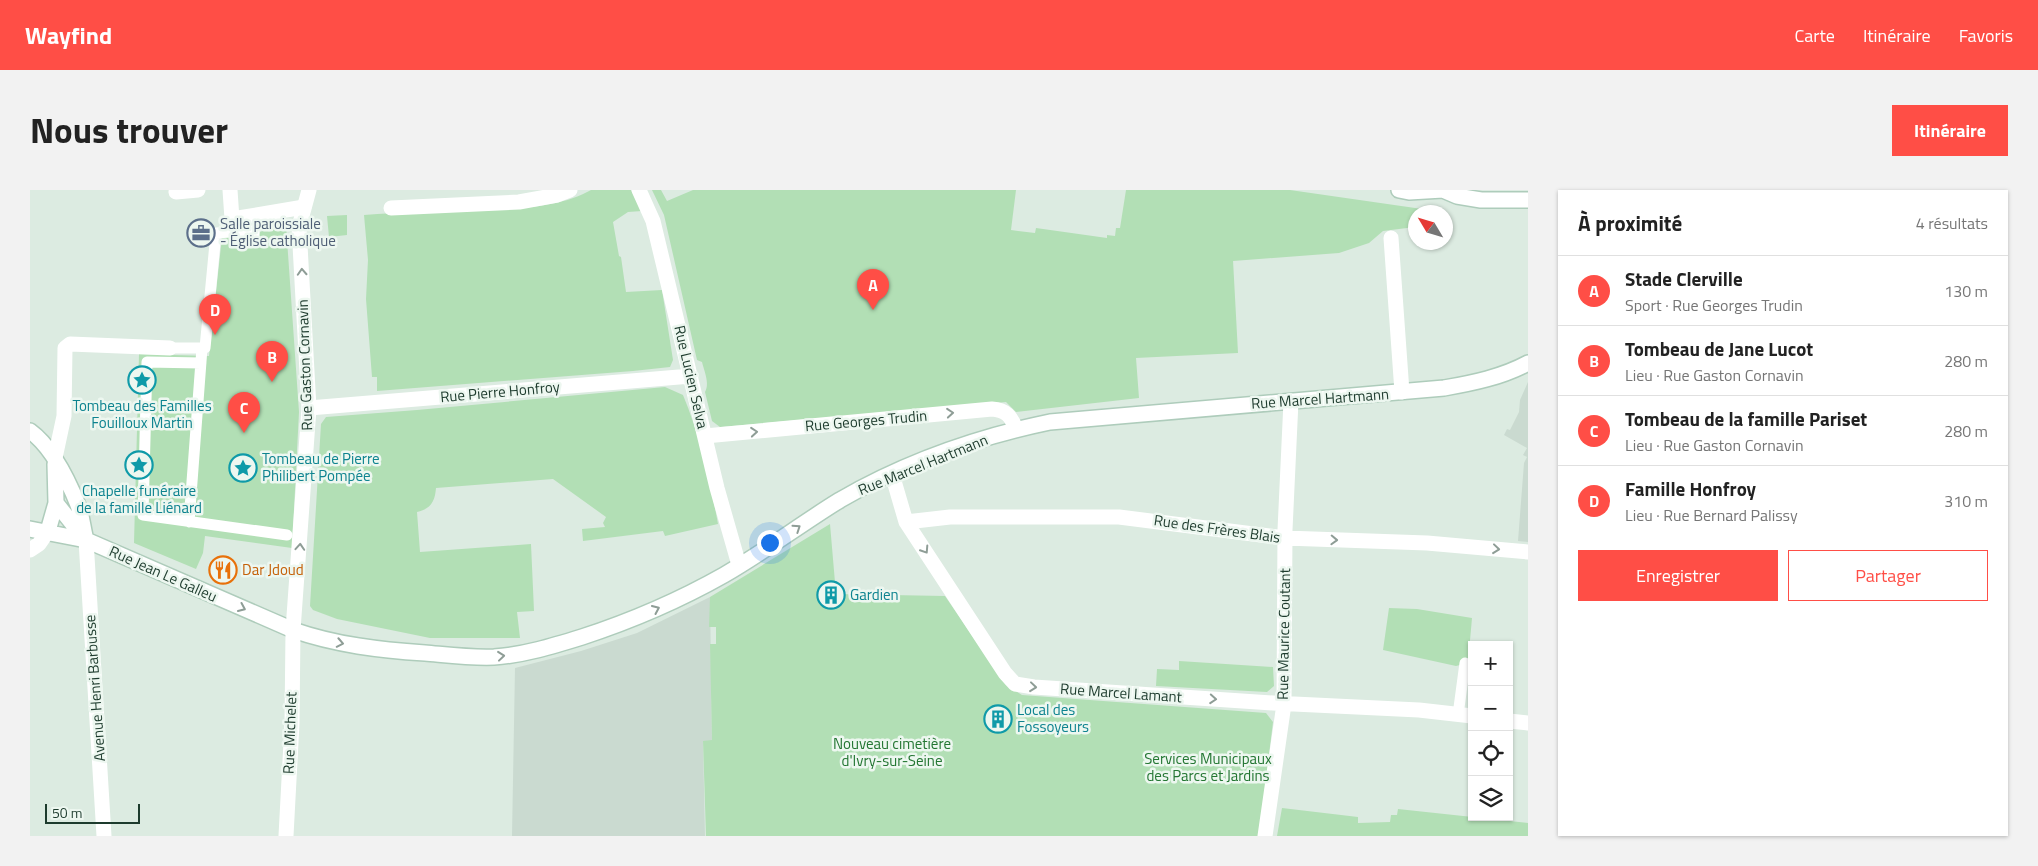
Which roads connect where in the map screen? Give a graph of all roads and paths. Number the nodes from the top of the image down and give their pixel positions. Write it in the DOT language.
graph roads {
  1 [pos="198,190"];
  2 [pos="230,190"];
  3 [pos="308,190"];
  4 [pos="570,190"];
  5 [pos="639,190"];
  6 [pos="1399,190"];
  7 [pos="1431,191"];
  8 [pos="176,192"];
  9 [pos="1528,200"];
  10 [pos="304,207"];
  11 [pos="390,208"];
  12 [pos="231,225"];
  13 [pos="254,237"];
  14 [pos="1390,238"];
  15 [pos="170,348"];
  16 [pos="202,348"];
  17 [pos="201,363"];
  18 [pos="1528,363"];
  19 [pos="691,376"];
  20 [pos="1402,392"];
  21 [pos="1291,401"];
  22 [pos="309,408"];
  23 [pos="1016,429"];
  24 [pos="30,431"];
  25 [pos="705,436"];
  26 [pos="55,458"];
  27 [pos="892,474"];
  28 [pos="56,503"];
  29 [pos="189,522"];
  30 [pos="906,522"];
  31 [pos="30,529"];
  32 [pos="48,531"];
  33 [pos="286,535"];
  34 [pos="1286,538"];
  35 [pos="86,540"];
  36 [pos="30,550"];
  37 [pos="1528,552"];
  38 [pos="740,565"];
  39 [pos="293,630"];
  40 [pos="1465,663"];
  41 [pos="1284,704"];
  42 [pos="1465,716"];
  43 [pos="1513,721"];
  44 [pos="1528,723"];
  45 [pos="104,836"];
  46 [pos="286,836"];
  47 [pos="1265,836"];
  1 -- 8 [label="street"];
  2 -- 12 [label="street"];
  3 -- 10 [label="street, Rue Gaston Cornavin"];
  4 -- 11 [label="street"];
  5 -- 19 [label="street, Rue Lucien Selva"];
  6 -- 7 [label="street"];
  7 -- 9 [label="street"];
  10 -- 12 [label="street"];
  22 -- 10 [label="street, Rue Gaston Cornavin, one-way"];
  12 -- 13 [label="street"];
  12 -- 16 [label="street"];
  14 -- 20 [label="street"];
  15 -- 16 [label="street"];
  15 -- 26 [label="street"];
  16 -- 17 [label="street"];
  17 -- 29 [label="street"];
  17 -- 29 [label="street"];
  18 -- 20 [label="street, Rue Marcel Hartmann"];
  19 -- 22 [label="street, Rue Pierre Honfroy"];
  19 -- 25 [label="street, Rue Lucien Selva"];
  20 -- 21 [label="street, Rue Marcel Hartmann"];
  21 -- 23 [label="street, Rue Marcel Hartmann"];
  21 -- 34 [label="street, Rue Maurice Coutant"];
  39 -- 22 [label="street, Rue Gaston Cornavin, one-way"];
  25 -- 23 [label="street, Rue Georges Trudin, one-way"];
  23 -- 27 [label="street, Rue Marcel Hartmann"];
  24 -- 26 [label="street, Avenue Henri Barbusse"];
  25 -- 38 [label="street, Rue Lucien Selva"];
  26 -- 28 [label="street"];
  26 -- 35 [label="street, Avenue Henri Barbusse"];
  27 -- 30 [label="street, Rue Marcel Lamant"];
  38 -- 27 [label="street, Rue Marcel Hartmann, one-way"];
  28 -- 32 [label="street"];
  28 -- 35 [label="street"];
  29 -- 33 [label="street"];
  30 -- 34 [label="street, Rue des Frères Blais"];
  30 -- 41 [label="street, Rue Marcel Lamant, one-way"];
  31 -- 32 [label="street, Rue Jean Le Galleu"];
  32 -- 35 [label="street, Rue Jean Le Galleu"];
  32 -- 36 [label="street"];
  34 -- 37 [label="street, Rue des Frères Blais, one-way"];
  34 -- 41 [label="street, Rue Maurice Coutant"];
  35 -- 39 [label="street, Rue Jean Le Galleu, one-way"];
  35 -- 45 [label="street, Avenue Henri Barbusse"];
  39 -- 38 [label="street, Rue Marcel Hartmann, one-way"];
  39 -- 46 [label="street, Rue Michelet"];
  40 -- 42 [label="street"];
  41 -- 42 [label="street, Rue Marcel Lamant"];
  41 -- 47 [label="street, Rue Maurice Coutant"];
  43 -- 44 [label="street"];
}
